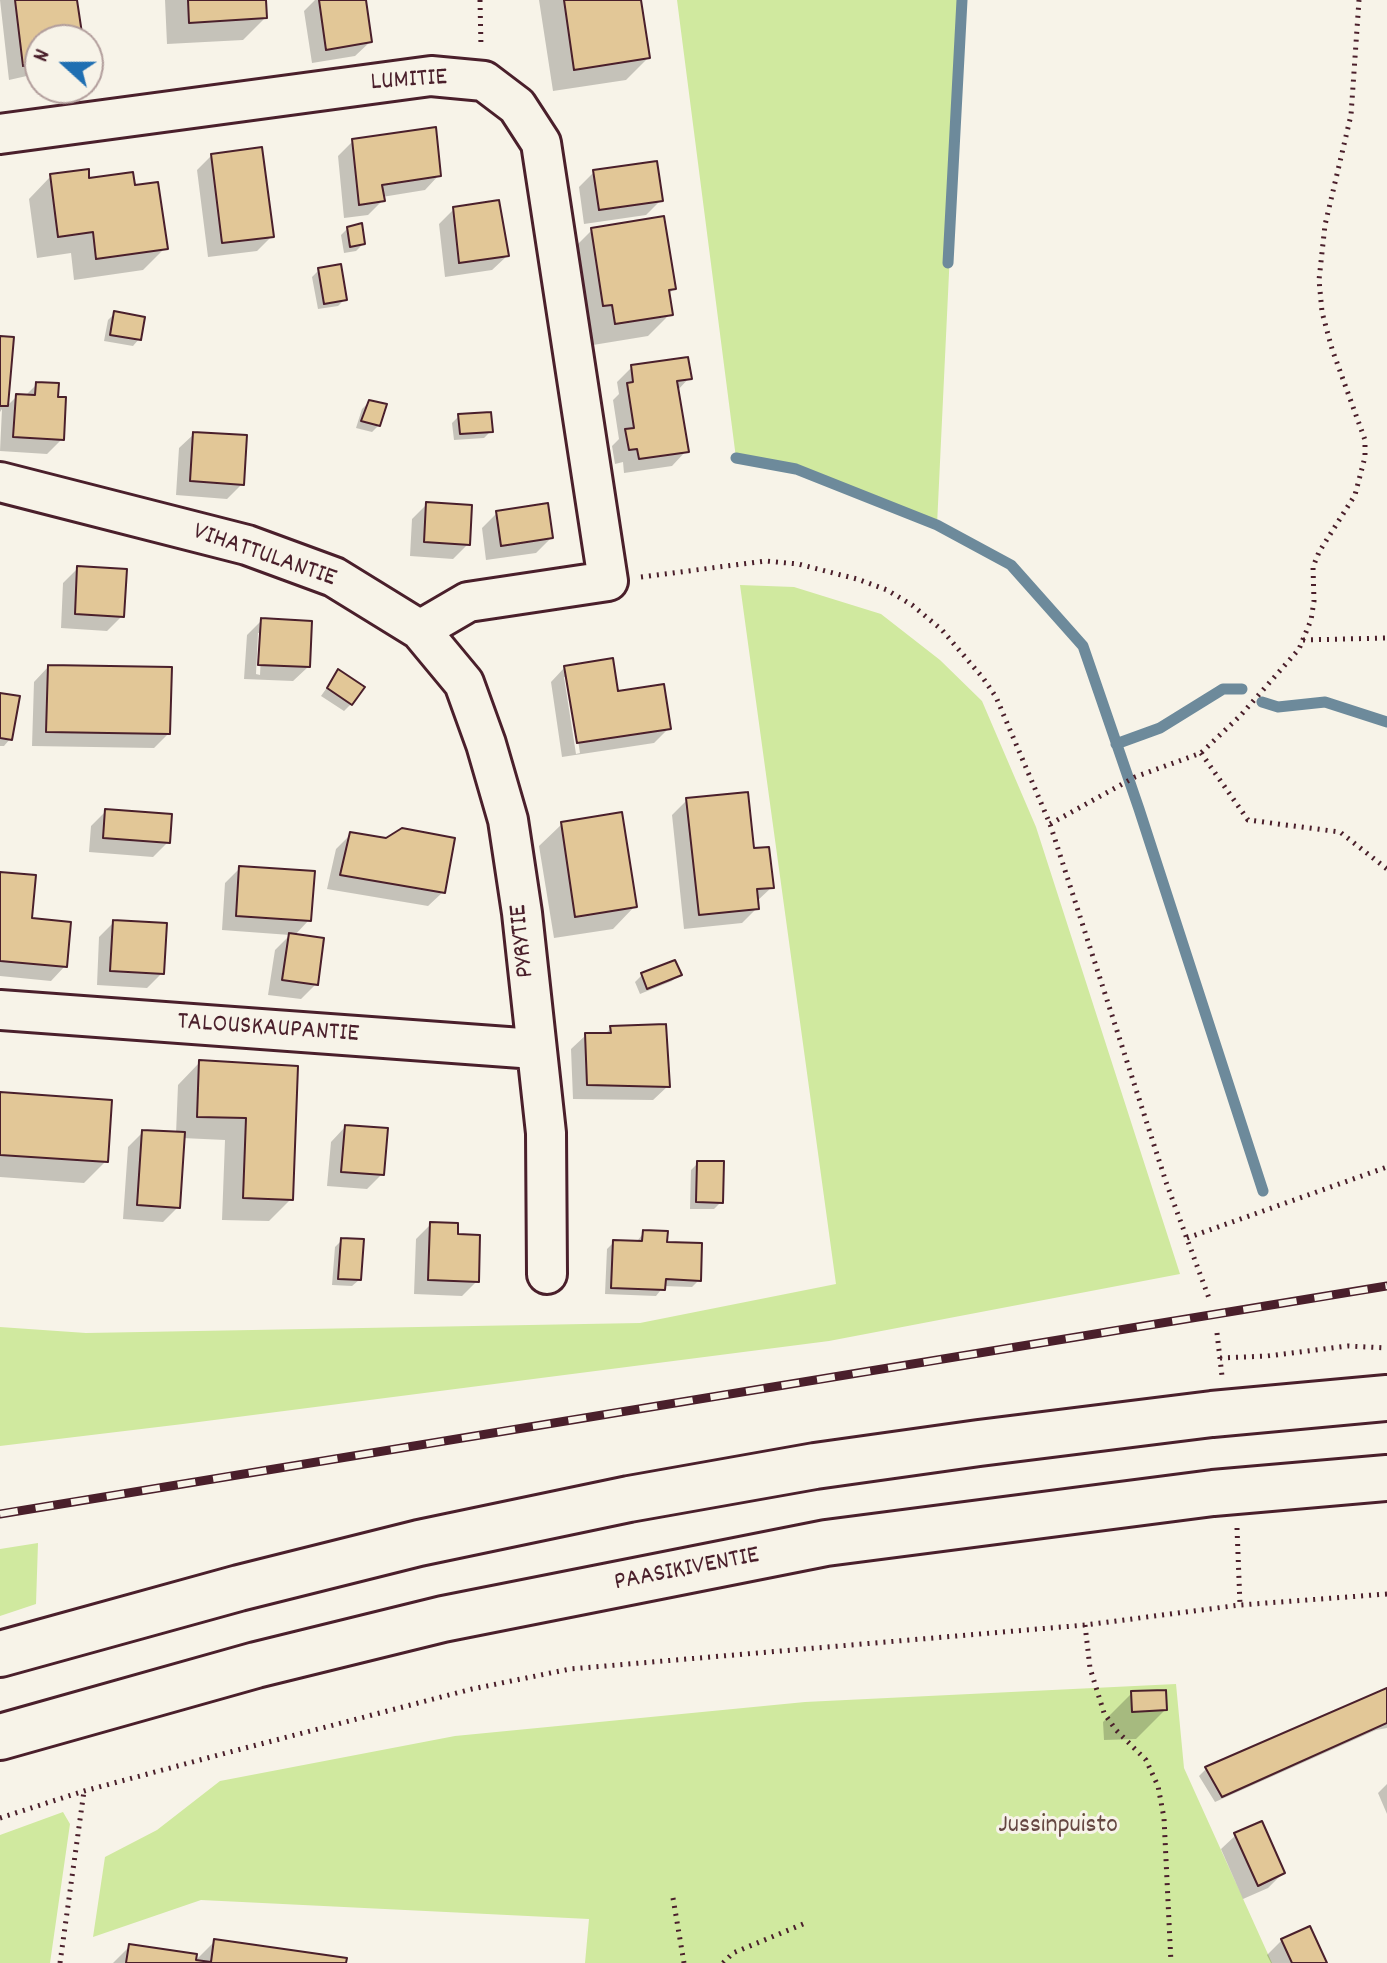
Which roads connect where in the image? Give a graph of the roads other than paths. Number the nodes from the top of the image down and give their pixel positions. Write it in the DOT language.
graph roads {
  1 [pos="0,134"];
  2 [pos="0,482"];
  3 [pos="420,630"];
  4 [pos="0,1010"];
  5 [pos="535,1049"];
  6 [pos="547,1274"];
  7 [pos="1387,1398"];
  8 [pos="1387,1478"];
  9 [pos="0,1654"];
  10 [pos="0,1737"];
  1 -- 3 [label="street, LUMITIE"];
  2 -- 3 [label="street, VIHATTULANTIE"];
  3 -- 5 [label="street, PYRYTIE"];
  4 -- 5 [label="street, TALOUSKAUPANTIE"];
  5 -- 6 [label="street, PYRYTIE"];
  7 -- 9 [label="highway"];
  8 -- 10 [label="highway, PAASIKIVENTIE"];
}
